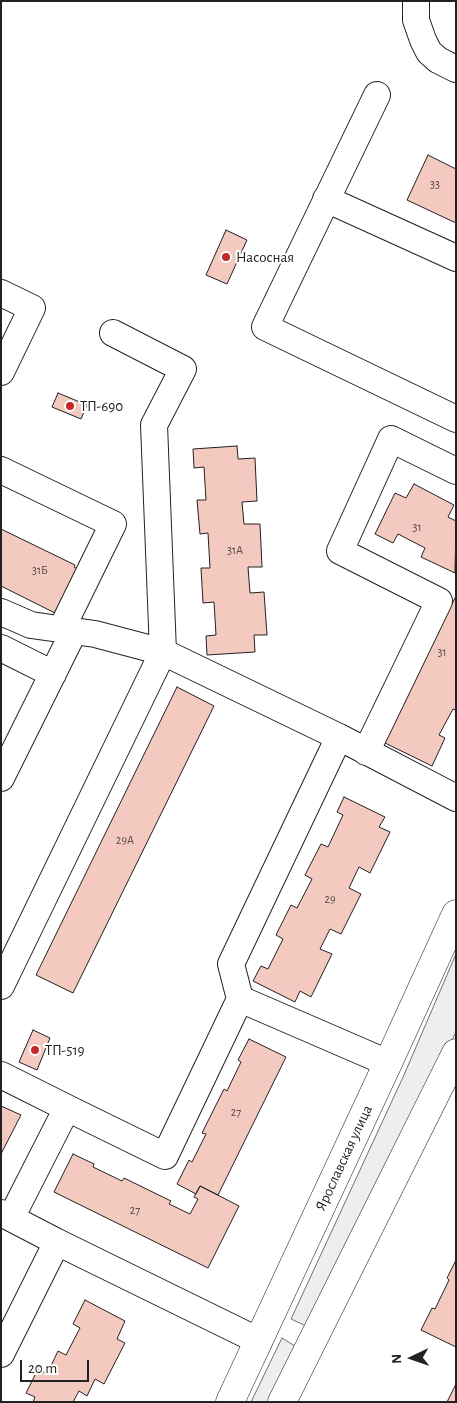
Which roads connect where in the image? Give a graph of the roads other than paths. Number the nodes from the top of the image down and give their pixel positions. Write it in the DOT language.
graph roads {
  1 [pos="416,1"];
  2 [pos="456,69"];
  3 [pos="376,95"];
  4 [pos="326,200"];
  5 [pos="456,258"];
  6 [pos="1,293"];
  7 [pos="113,333"];
  8 [pos="1,372"];
  9 [pos="456,419"];
  10 [pos="1,470"];
  11 [pos="456,471"];
  12 [pos="1,612"];
  13 [pos="67,631"];
  14 [pos="1,648"];
  15 [pos="163,652"];
  16 [pos="53,674"];
  17 [pos="339,737"];
  18 [pos="366,752"];
  19 [pos="1,778"];
  20 [pos="456,798"];
  21 [pos="456,914"];
  22 [pos="1,986"];
  23 [pos="240,998"];
  24 [pos="456,1053"];
  25 [pos="388,1063"];
  26 [pos="1,1075"];
  27 [pos="67,1108"];
  28 [pos="6,1216"];
  29 [pos="57,1242"];
  30 [pos="259,1341"];
  31 [pos="1,1354"];
  32 [pos="230,1402"];
  33 [pos="282,1402"];
  1 -- 2 [label="lane"];
  3 -- 4 [label="lane"];
  4 -- 5 [label="lane"];
  4 -- 9 [label="lane"];
  6 -- 8 [label="lane"];
  7 -- 15 [label="lane"];
  10 -- 13 [label="lane"];
  11 -- 18 [label="lane"];
  12 -- 13 [label="lane"];
  13 -- 15 [label="lane"];
  13 -- 16 [label="lane"];
  14 -- 16 [label="lane"];
  15 -- 17 [label="lane"];
  15 -- 22 [label="lane"];
  16 -- 19 [label="lane"];
  17 -- 18 [label="lane"];
  17 -- 23 [label="lane"];
  18 -- 20 [label="lane"];
  21 -- 25 [label="main road, Ярославская улица"];
  23 -- 25 [label="lane"];
  23 -- 27 [label="lane"];
  24 -- 33 [label="main road"];
  25 -- 30 [label="main road, Ярославская улица"];
  26 -- 27 [label="lane"];
  27 -- 28 [label="lane"];
  28 -- 29 [label="lane"];
  29 -- 30 [label="lane"];
  29 -- 31 [label="lane"];
  30 -- 32 [label="main road, Ярославская улица"];
}
